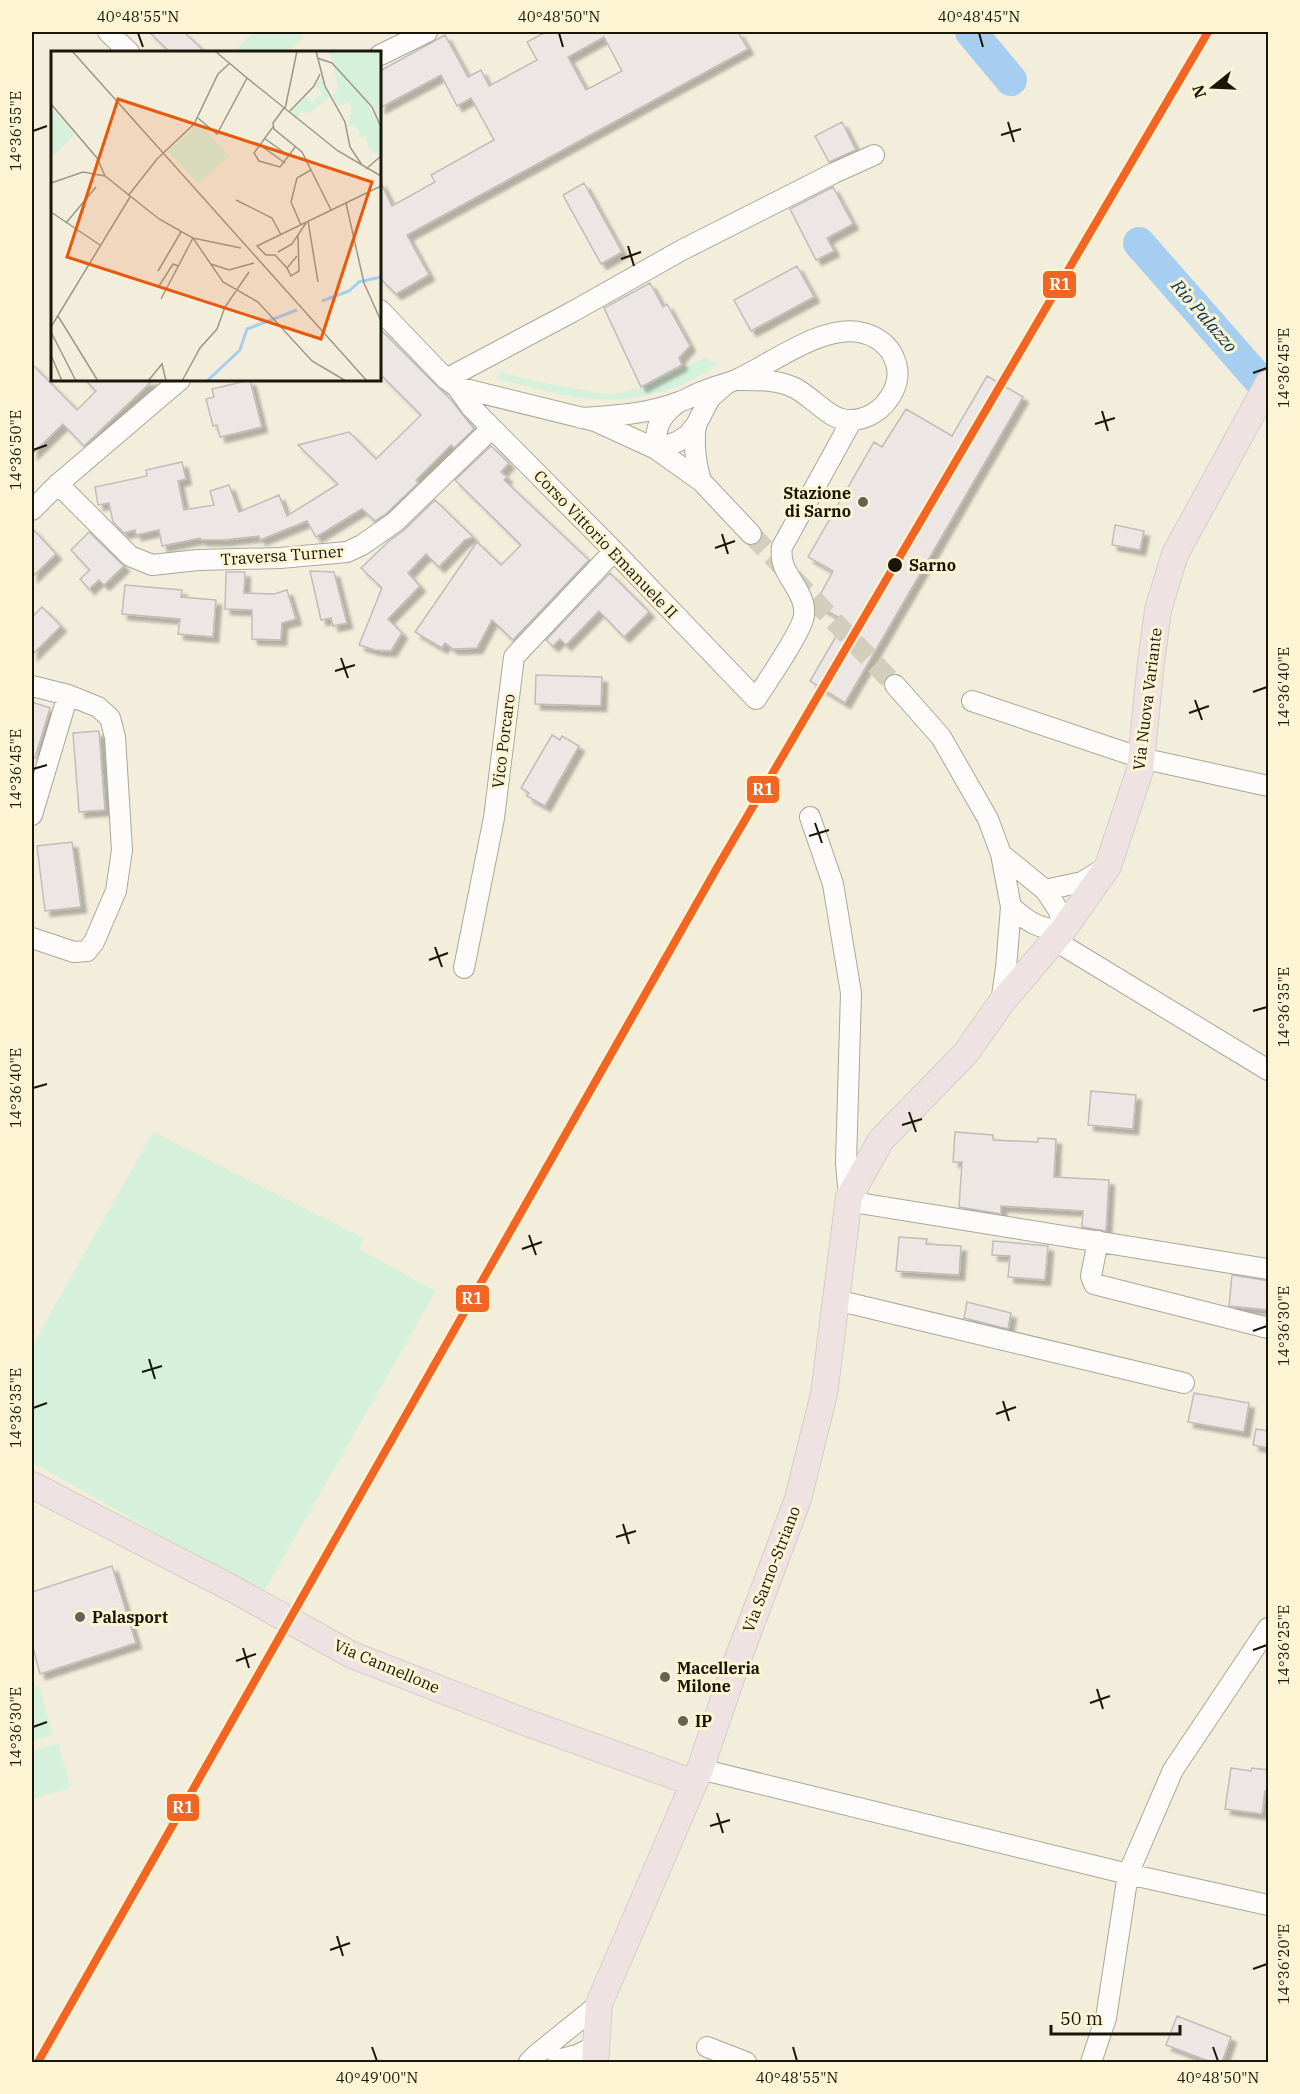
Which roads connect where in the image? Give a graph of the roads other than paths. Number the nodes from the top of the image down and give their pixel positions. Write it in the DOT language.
graph roads {
  1 [pos="108,32"];
  2 [pos="426,32"];
  3 [pos="128,51"];
  4 [pos="381,54"];
  5 [pos="874,155"];
  6 [pos="381,311"];
  7 [pos="179,381"];
  8 [pos="731,382"];
  9 [pos="452,383"];
  10 [pos="1269,384"];
  11 [pos="510,400"];
  12 [pos="678,403"];
  13 [pos="581,418"];
  14 [pos="852,420"];
  15 [pos="696,424"];
  16 [pos="493,429"];
  17 [pos="656,449"];
  18 [pos="701,481"];
  19 [pos="58,484"];
  20 [pos="32,510"];
  21 [pos="751,534"];
  22 [pos="615,551"];
  23 [pos="895,685"];
  24 [pos="32,686"];
  25 [pos="68,695"];
  26 [pos="972,701"];
  27 [pos="1141,758"];
  28 [pos="1269,786"];
  29 [pos="32,815"];
  30 [pos="810,818"];
  31 [pos="1001,854"];
  32 [pos="1108,866"];
  33 [pos="1045,890"];
  34 [pos="1011,907"];
  35 [pos="1058,935"];
  36 [pos="32,938"];
  37 [pos="464,968"];
  38 [pos="1001,1003"];
  39 [pos="1269,1070"];
  40 [pos="849,1197"];
  41 [pos="1098,1241"];
  42 [pos="1269,1269"];
  43 [pos="836,1300"];
  44 [pos="1269,1328"];
  45 [pos="1184,1383"];
  46 [pos="32,1485"];
  47 [pos="1269,1628"];
  48 [pos="697,1776"];
  49 [pos="1128,1874"];
  50 [pos="1269,1905"];
  51 [pos="599,2004"];
  52 [pos="557,2038"];
  53 [pos="707,2047"];
  54 [pos="596,2054"];
  55 [pos="532,2059"];
  56 [pos="564,2061"];
  57 [pos="746,2062"];
  58 [pos="1091,2062"];
  1 -- 3 [label="street"];
  2 -- 4 [label="street"];
  5 -- 9 [label="street"];
  6 -- 9 [label="street, Corso Vittorio Emanuele II"];
  7 -- 19 [label="street"];
  8 -- 12 [label="street"];
  8 -- 14 [label="street"];
  8 -- 14 [label="street"];
  8 -- 15 [label="street"];
  9 -- 11 [label="street"];
  9 -- 16 [label="street, Corso Vittorio Emanuele II"];
  10 -- 27 [label="main road, Via Nuova Variante"];
  11 -- 13 [label="street"];
  11 -- 16 [label="street, Traversa Turner"];
  12 -- 13 [label="street"];
  12 -- 17 [label="street"];
  13 -- 17 [label="street"];
  14 -- 22 [label="street, Corso Vittorio Emanuele II"];
  15 -- 17 [label="street"];
  15 -- 18 [label="street"];
  16 -- 19 [label="street, Traversa Turner"];
  16 -- 22 [label="street, Corso Vittorio Emanuele II"];
  17 -- 18 [label="street"];
  18 -- 21 [label="street"];
  19 -- 20 [label="street"];
  22 -- 37 [label="street, Vico Porcaro"];
  23 -- 31 [label="street"];
  24 -- 25 [label="street"];
  25 -- 29 [label="street"];
  25 -- 36 [label="street"];
  26 -- 27 [label="street"];
  27 -- 28 [label="street"];
  27 -- 32 [label="main road, Via Nuova Variante"];
  30 -- 40 [label="street"];
  31 -- 33 [label="street"];
  31 -- 34 [label="street"];
  32 -- 33 [label="street"];
  32 -- 35 [label="main road, Via Nuova Variante"];
  33 -- 35 [label="street"];
  34 -- 35 [label="street"];
  34 -- 38 [label="street"];
  35 -- 38 [label="main road, Via Nuova Variante"];
  35 -- 39 [label="street"];
  38 -- 40 [label="main road, Via Nuova Variante"];
  40 -- 41 [label="street"];
  40 -- 43 [label="main road, Via Sarno-Striano"];
  41 -- 42 [label="street"];
  41 -- 44 [label="street"];
  43 -- 45 [label="street"];
  43 -- 48 [label="main road, Via Sarno-Striano"];
  46 -- 48 [label="main road, Via Cannellone"];
  47 -- 49 [label="street"];
  48 -- 49 [label="street"];
  48 -- 51 [label="main road, Via Sarno-Striano"];
  49 -- 50 [label="street"];
  49 -- 58 [label="street"];
  51 -- 52 [label="street"];
  51 -- 54 [label="main road, Via Sarno-Striano"];
  52 -- 54 [label="street"];
  52 -- 55 [label="street"];
  53 -- 57 [label="street"];
  54 -- 56 [label="street"];
  55 -- 56 [label="street"];
}
